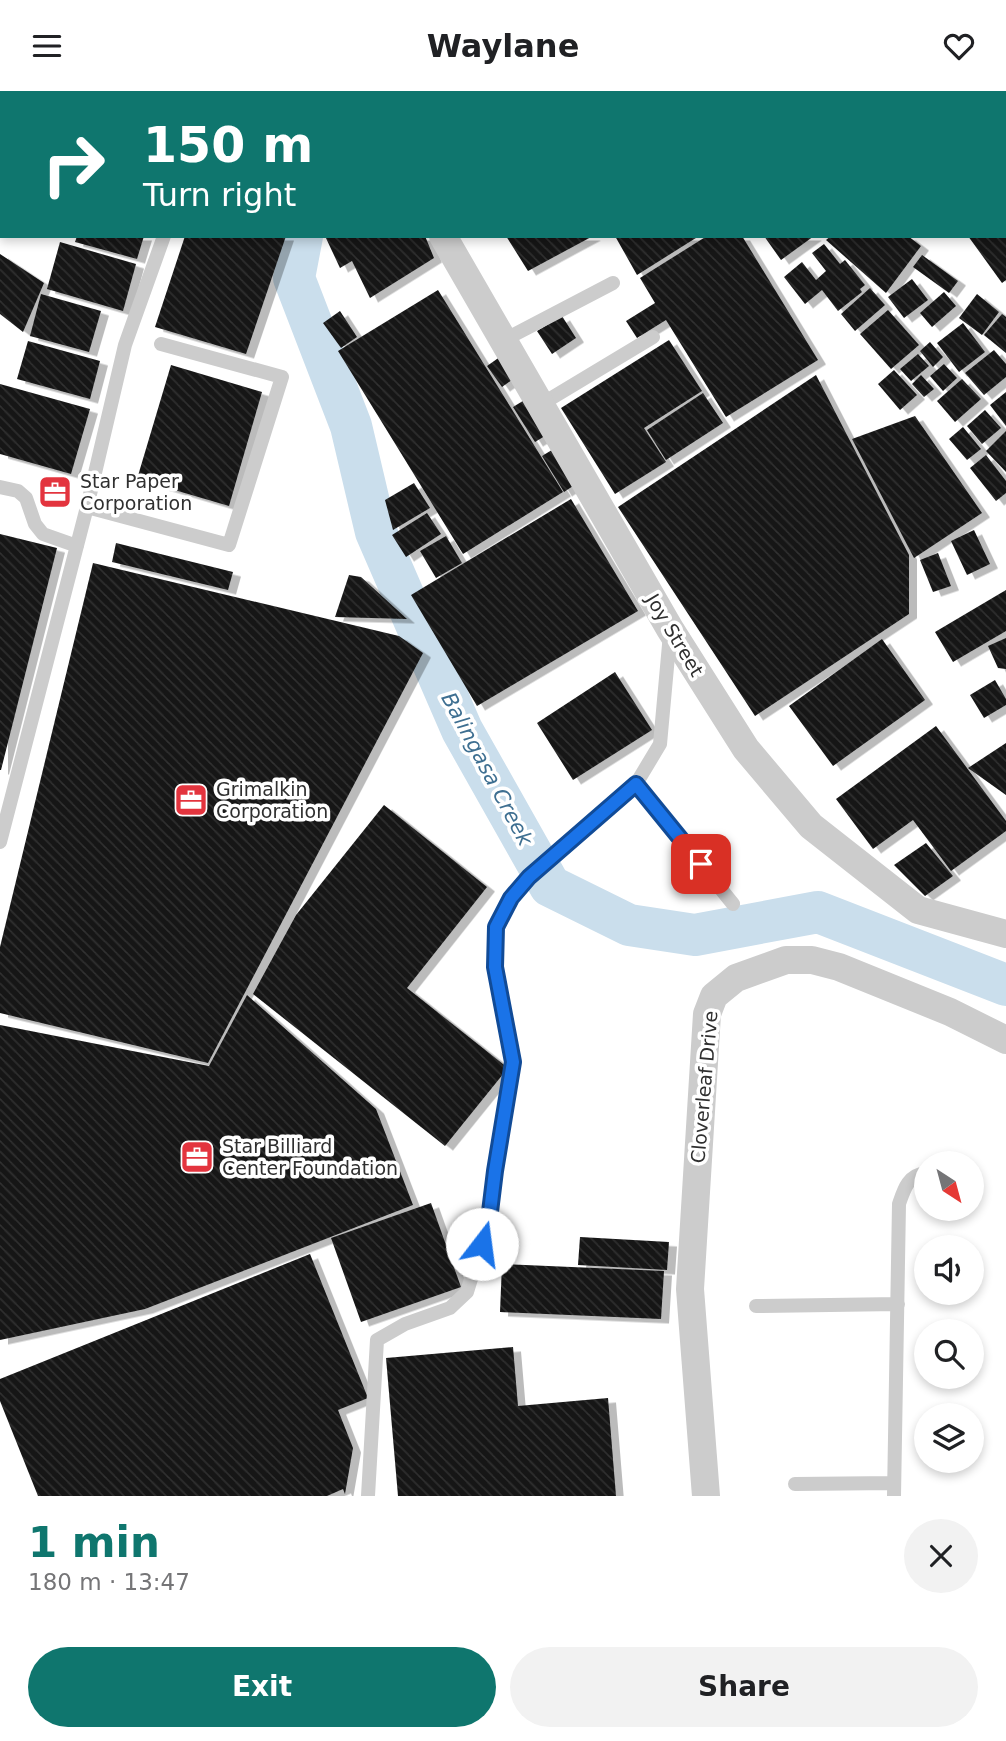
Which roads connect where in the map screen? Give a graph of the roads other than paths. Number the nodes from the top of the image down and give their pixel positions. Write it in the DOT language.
graph roads {
  1 [pos="163,238"];
  2 [pos="444,238"];
  3 [pos="613,283"];
  4 [pos="653,337"];
  5 [pos="502,341"];
  6 [pos="161,344"];
  7 [pos="540,405"];
  8 [pos="0,487"];
  9 [pos="87,507"];
  10 [pos="76,546"];
  11 [pos="670,629"];
  12 [pos="636,784"];
  13 [pos="0,842"];
  14 [pos="733,904"];
  15 [pos="1006,934"];
  16 [pos="1006,1040"];
  17 [pos="914,1177"];
  18 [pos="898,1304"];
  19 [pos="756,1306"];
  20 [pos="795,1484"];
  21 [pos="894,1489"];
  22 [pos="368,1496"];
  23 [pos="706,1496"];
  1 -- 9 [label="lane"];
  2 -- 5 [label="street, Joy Street"];
  3 -- 5 [label="lane"];
  4 -- 7 [label="lane"];
  5 -- 7 [label="street, Joy Street"];
  6 -- 9 [label="lane"];
  7 -- 11 [label="street, Joy Street"];
  8 -- 10 [label="lane"];
  9 -- 10 [label="lane"];
  10 -- 13 [label="lane"];
  11 -- 12 [label="lane"];
  11 -- 15 [label="street, Joy Street"];
  12 -- 14 [label="lane"];
  12 -- 22 [label="lane"];
  16 -- 23 [label="street, Cloverleaf Drive"];
  17 -- 18 [label="lane"];
  18 -- 19 [label="lane"];
  18 -- 21 [label="lane"];
  20 -- 21 [label="lane"];
}
